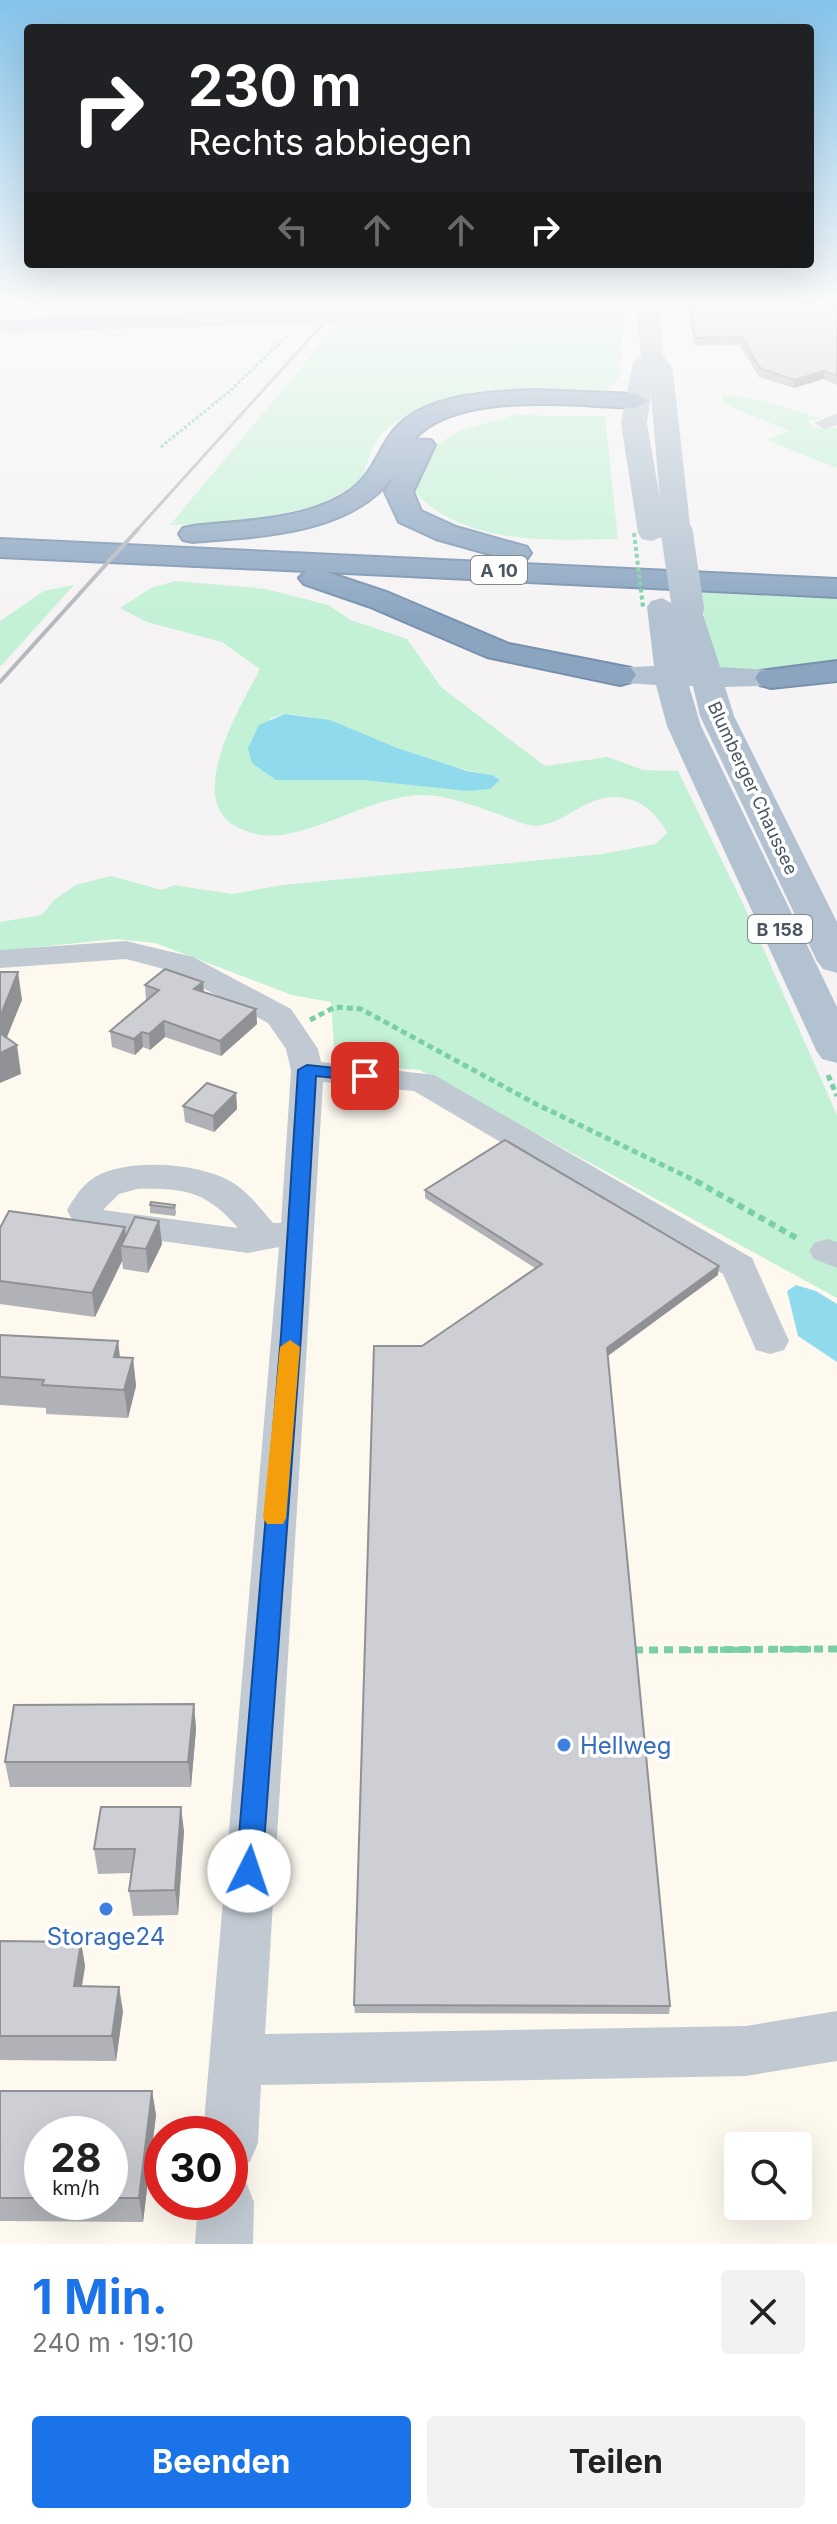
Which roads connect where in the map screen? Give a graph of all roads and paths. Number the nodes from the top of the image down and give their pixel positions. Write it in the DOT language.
graph roads {
  1 [pos="205,410"];
  2 [pos="461,410"];
  3 [pos="515,410"];
  4 [pos="649,410"];
  5 [pos="161,447"];
  6 [pos="0,531"];
  7 [pos="654,533"];
  8 [pos="167,545"];
  9 [pos="0,548"];
  10 [pos="520,553"];
  11 [pos="837,568"];
  12 [pos="837,588"];
  13 [pos="664,607"];
  14 [pos="837,671"];
  15 [pos="620,675"];
  16 [pos="704,676"];
  17 [pos="771,678"];
  18 [pos="673,688"];
  19 [pos="717,716"];
  20 [pos="0,959"];
  21 [pos="837,961"];
  22 [pos="292,1029"];
  23 [pos="837,1050"];
  24 [pos="307,1070"];
  25 [pos="832,1254"];
  26 [pos="770,1341"];
  27 [pos="837,1649"];
  28 [pos="634,1650"];
  29 [pos="837,2036"];
  30 [pos="235,2060"];
  31 [pos="232,2116"];
  32 [pos="225,2220"];
  33 [pos="224,2244"];
  1 -- 5 [label="path"];
  2 -- 8 [label="highway"];
  3 -- 10 [label="highway"];
  4 -- 7 [label="main road, B 158"];
  6 -- 8 [label="highway, A 10"];
  7 -- 13 [label="main road, B 158, bridge"];
  7 -- 13 [label="path, bridge"];
  8 -- 9 [label="highway, A 10"];
  8 -- 10 [label="highway, A 10"];
  8 -- 12 [label="highway, A 10"];
  8 -- 15 [label="highway"];
  10 -- 11 [label="highway, A 10"];
  13 -- 16 [label="main road, Blumberger Chaussee / B 158"];
  13 -- 18 [label="main road, Blumberger Chaussee / B 158"];
  14 -- 17 [label="highway"];
  15 -- 18 [label="main road"];
  16 -- 17 [label="main road"];
  16 -- 18 [label="main road"];
  16 -- 19 [label="main road, Blumberger Chaussee / B 158"];
  17 -- 19 [label="main road"];
  18 -- 23 [label="main road, Blumberger Chaussee / B 158"];
  19 -- 21 [label="main road, Blumberger Chaussee / B 158"];
  20 -- 22 [label="street"];
  22 -- 24 [label="street"];
  22 -- 25 [label="path"];
  24 -- 26 [label="street"];
  24 -- 30 [label="street"];
  27 -- 28 [label="path"];
  29 -- 30 [label="street"];
  30 -- 31 [label="street"];
  32 -- 33 [label="street"];
}
